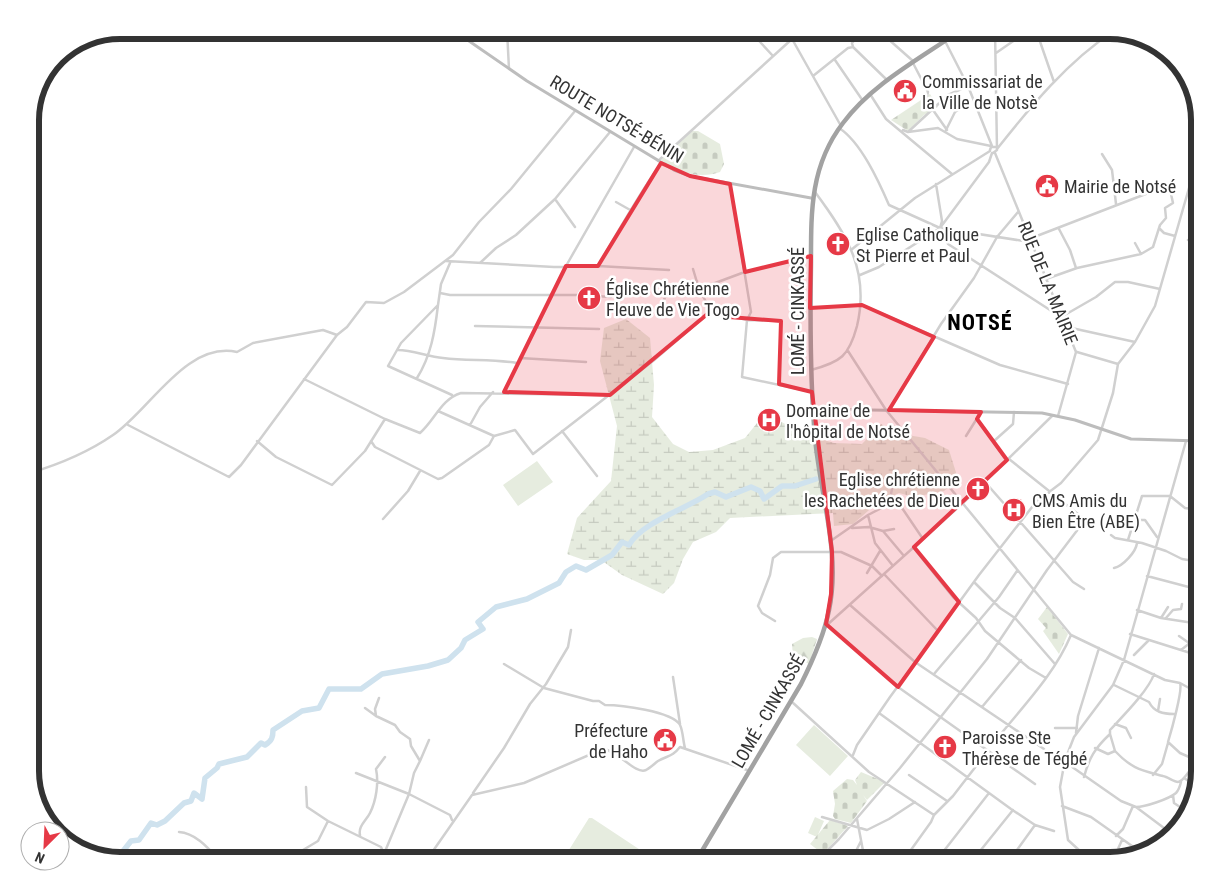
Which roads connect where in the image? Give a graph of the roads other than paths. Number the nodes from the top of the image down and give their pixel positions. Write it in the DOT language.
graph roads {
  1 [pos="466,39"];
  2 [pos="507,39"];
  3 [pos="757,39"];
  4 [pos="792,39"];
  5 [pos="855,39"];
  6 [pos="888,39"];
  7 [pos="948,39"];
  8 [pos="995,39"];
  9 [pos="1016,39"];
  10 [pos="1039,39"];
  11 [pos="1104,39"];
  12 [pos="945,41"];
  13 [pos="853,47"];
  14 [pos="996,53"];
  15 [pos="773,56"];
  16 [pos="835,60"];
  17 [pos="913,62"];
  18 [pos="509,69"];
  19 [pos="813,76"];
  20 [pos="888,81"];
  21 [pos="1054,82"];
  22 [pos="968,86"];
  23 [pos="870,94"];
  24 [pos="863,101"];
  25 [pos="964,107"];
  26 [pos="932,110"];
  27 [pos="575,111"];
  28 [pos="840,127"];
  29 [pos="900,128"];
  30 [pos="946,130"];
  31 [pos="610,132"];
  32 [pos="908,132"];
  33 [pos="949,133"];
  34 [pos="634,147"];
  35 [pos="994,147"];
  36 [pos="992,152"];
  37 [pos="1102,154"];
  38 [pos="660,162"];
  39 [pos="952,174"];
  40 [pos="1191,181"];
  41 [pos="730,184"];
  42 [pos="936,184"];
  43 [pos="813,189"];
  44 [pos="811,198"];
  45 [pos="554,199"];
  46 [pos="616,202"];
  47 [pos="1116,205"];
  48 [pos="632,211"];
  49 [pos="900,212"];
  50 [pos="1018,212"];
  51 [pos="575,227"];
  52 [pos="940,228"];
  53 [pos="1059,228"];
  54 [pos="1160,229"];
  55 [pos="1175,236"];
  56 [pos="997,237"];
  57 [pos="1029,240"];
  58 [pos="1188,240"];
  59 [pos="1191,242"];
  60 [pos="1135,243"];
  61 [pos="851,250"];
  62 [pos="1141,254"];
  63 [pos="810,256"];
  64 [pos="446,261"];
  65 [pos="450,263"];
  66 [pos="480,263"];
  67 [pos="566,266"];
  68 [pos="598,266"];
  69 [pos="980,266"];
  70 [pos="1076,268"];
  71 [pos="693,269"];
  72 [pos="669,270"];
  73 [pos="745,272"];
  74 [pos="860,275"];
  75 [pos="1046,279"];
  76 [pos="697,281"];
  77 [pos="699,289"];
  78 [pos="1160,289"];
  79 [pos="440,293"];
  80 [pos="550,296"];
  81 [pos="611,297"];
  82 [pos="438,305"];
  83 [pos="862,305"];
  84 [pos="661,306"];
  85 [pos="810,308"];
  86 [pos="711,312"];
  87 [pos="1061,315"];
  88 [pos="748,320"];
  89 [pos="476,326"];
  90 [pos="537,326"];
  91 [pos="1067,327"];
  92 [pos="599,329"];
  93 [pos="336,335"];
  94 [pos="934,337"];
  95 [pos="1135,342"];
  96 [pos="398,350"];
  97 [pos="848,352"];
  98 [pos="1076,352"];
  99 [pos="429,356"];
  100 [pos="520,358"];
  101 [pos="586,362"];
  102 [pos="517,363"];
  103 [pos="1118,364"];
  104 [pos="811,370"];
  105 [pos="417,378"];
  106 [pos="304,380"];
  107 [pos="779,384"];
  108 [pos="1068,384"];
  109 [pos="493,392"];
  110 [pos="504,392"];
  111 [pos="812,392"];
  112 [pos="610,395"];
  113 [pos="452,396"];
  114 [pos="812,409"];
  115 [pos="888,410"];
  116 [pos="438,411"];
  117 [pos="981,412"];
  118 [pos="1014,412"];
  119 [pos="1056,415"];
  120 [pos="385,419"];
  121 [pos="977,419"];
  122 [pos="128,424"];
  123 [pos="470,425"];
  124 [pos="1101,430"];
  125 [pos="562,431"];
  126 [pos="494,436"];
  127 [pos="966,436"];
  128 [pos="257,441"];
  129 [pos="371,441"];
  130 [pos="994,441"];
  131 [pos="1186,441"];
  132 [pos="1191,441"];
  133 [pos="1008,460"];
  134 [pos="39,470"];
  135 [pos="420,471"];
  136 [pos="597,476"];
  137 [pos="985,482"];
  138 [pos="892,489"];
  139 [pos="1050,490"];
  140 [pos="1170,496"];
  141 [pos="892,503"];
  142 [pos="962,504"];
  143 [pos="1191,509"];
  144 [pos="868,515"];
  145 [pos="383,519"];
  146 [pos="1085,520"];
  147 [pos="1133,520"];
  148 [pos="1021,523"];
  149 [pos="1093,526"];
  150 [pos="869,527"];
  151 [pos="852,528"];
  152 [pos="894,529"];
  153 [pos="883,531"];
  154 [pos="1111,535"];
  155 [pos="1158,537"];
  156 [pos="922,539"];
  157 [pos="1128,540"];
  158 [pos="830,541"];
  159 [pos="1137,543"];
  160 [pos="913,547"];
  161 [pos="1154,548"];
  162 [pos="999,550"];
  163 [pos="880,551"];
  164 [pos="832,552"];
  165 [pos="904,556"];
  166 [pos="1118,559"];
  167 [pos="1054,560"];
  168 [pos="1191,560"];
  169 [pos="1122,564"];
  170 [pos="872,566"];
  171 [pos="893,566"];
  172 [pos="1114,568"];
  173 [pos="1017,570"];
  174 [pos="867,573"];
  175 [pos="883,575"];
  176 [pos="1147,576"];
  177 [pos="974,582"];
  178 [pos="1191,588"];
  179 [pos="1033,589"];
  180 [pos="1084,589"];
  181 [pos="959,602"];
  182 [pos="994,602"];
  183 [pos="1182,604"];
  184 [pos="850,605"];
  185 [pos="1168,607"];
  186 [pos="1137,610"];
  187 [pos="1015,618"];
  188 [pos="1161,618"];
  189 [pos="1166,618"];
  190 [pos="977,620"];
  191 [pos="775,621"];
  192 [pos="826,624"];
  193 [pos="1191,624"];
  194 [pos="571,630"];
  195 [pos="938,630"];
  196 [pos="1130,634"];
  197 [pos="1071,635"];
  198 [pos="1178,636"];
  199 [pos="1148,641"];
  200 [pos="1000,642"];
  201 [pos="1189,642"];
  202 [pos="1098,648"];
  203 [pos="1181,650"];
  204 [pos="1191,653"];
  205 [pos="1134,655"];
  206 [pos="1020,660"];
  207 [pos="1124,660"];
  208 [pos="915,662"];
  209 [pos="504,664"];
  210 [pos="1056,664"];
  211 [pos="934,674"];
  212 [pos="1154,674"];
  213 [pos="673,677"];
  214 [pos="1046,678"];
  215 [pos="1180,684"];
  216 [pos="1113,685"];
  217 [pos="898,687"];
  218 [pos="544,688"];
  219 [pos="1191,690"];
  220 [pos="960,691"];
  221 [pos="1131,694"];
  222 [pos="379,698"];
  223 [pos="1139,698"];
  224 [pos="1160,699"];
  225 [pos="791,701"];
  226 [pos="1134,702"];
  227 [pos="982,707"];
  228 [pos="364,708"];
  229 [pos="1158,711"];
  230 [pos="879,713"];
  231 [pos="1174,714"];
  232 [pos="376,716"];
  233 [pos="939,717"];
  234 [pos="1115,724"];
  235 [pos="680,725"];
  236 [pos="1008,726"];
  237 [pos="1055,728"];
  238 [pos="1079,728"];
  239 [pos="1110,734"];
  240 [pos="1000,735"];
  241 [pos="1132,738"];
  242 [pos="429,740"];
  243 [pos="920,742"];
  244 [pos="1168,742"];
  245 [pos="684,748"];
  246 [pos="1095,748"];
  247 [pos="1044,749"];
  248 [pos="1115,750"];
  249 [pos="988,752"];
  250 [pos="853,755"];
  251 [pos="385,757"];
  252 [pos="1191,758"];
  253 [pos="420,761"];
  254 [pos="1064,762"];
  255 [pos="1191,769"];
  256 [pos="750,771"];
  257 [pos="356,773"];
  258 [pos="909,775"];
  259 [pos="1153,775"];
  260 [pos="968,777"];
  261 [pos="1084,777"];
  262 [pos="1184,778"];
  263 [pos="378,782"];
  264 [pos="887,782"];
  265 [pos="1181,782"];
  266 [pos="1191,782"];
  267 [pos="1035,784"];
  268 [pos="306,787"];
  269 [pos="989,793"];
  270 [pos="409,794"];
  271 [pos="472,795"];
  272 [pos="1172,795"];
  273 [pos="947,801"];
  274 [pos="915,802"];
  275 [pos="1062,806"];
  276 [pos="1134,807"];
  277 [pos="1182,808"];
  278 [pos="1013,810"];
  279 [pos="934,815"];
  280 [pos="822,817"];
  281 [pos="857,819"];
  282 [pos="452,820"];
  283 [pos="328,821"];
  284 [pos="852,825"];
  285 [pos="1035,826"];
  286 [pos="860,827"];
  287 [pos="1165,829"];
  288 [pos="1054,831"];
  289 [pos="179,832"];
  290 [pos="361,836"];
  291 [pos="1116,836"];
  292 [pos="862,840"];
  293 [pos="1122,840"];
  294 [pos="1134,848"];
  295 [pos="211,852"];
  296 [pos="302,852"];
  297 [pos="383,852"];
  298 [pos="385,852"];
  299 [pos="432,852"];
  300 [pos="701,852"];
  301 [pos="826,852"];
  302 [pos="856,852"];
  303 [pos="864,852"];
  304 [pos="910,852"];
  305 [pos="943,852"];
  306 [pos="979,852"];
  307 [pos="1016,852"];
  308 [pos="1082,852"];
  309 [pos="1117,852"];
  1 -- 18 [label="main road, ROUTE NOTSÉ-BÉNIN"];
  2 -- 18 [label="street"];
  3 -- 15 [label="street"];
  4 -- 15 [label="street"];
  4 -- 19 [label="street"];
  5 -- 13 [label="street"];
  6 -- 17 [label="street"];
  7 -- 12 [label="highway, LOMÉ - CINKASSÉ"];
  8 -- 14 [label="street"];
  9 -- 14 [label="street"];
  10 -- 21 [label="street"];
  11 -- 21 [label="street"];
  12 -- 17 [label="highway, LOMÉ - CINKASSÉ"];
  12 -- 22 [label="street"];
  13 -- 16 [label="street"];
  13 -- 20 [label="street"];
  14 -- 35 [label="street"];
  15 -- 38 [label="street"];
  16 -- 19 [label="street"];
  16 -- 24 [label="street"];
  17 -- 20 [label="highway, LOMÉ - CINKASSÉ"];
  17 -- 26 [label="street"];
  18 -- 27 [label="main road, ROUTE NOTSÉ-BÉNIN"];
  19 -- 28 [label="street"];
  20 -- 23 [label="highway, LOMÉ - CINKASSÉ"];
  21 -- 35 [label="street"];
  22 -- 26 [label="street"];
  22 -- 35 [label="street"];
  23 -- 24 [label="highway, LOMÉ - CINKASSÉ"];
  23 -- 29 [label="street"];
  24 -- 28 [label="highway, LOMÉ - CINKASSÉ"];
  25 -- 30 [label="street"];
  26 -- 30 [label="street"];
  26 -- 32 [label="street"];
  27 -- 31 [label="main road, ROUTE NOTSÉ-BÉNIN"];
  27 -- 64 [label="street"];
  28 -- 43 [label="highway, LOMÉ - CINKASSÉ"];
  28 -- 49 [label="street"];
  29 -- 32 [label="street"];
  29 -- 39 [label="street"];
  30 -- 33 [label="street"];
  31 -- 34 [label="main road, ROUTE NOTSÉ-BÉNIN"];
  31 -- 45 [label="street"];
  32 -- 33 [label="street"];
  33 -- 35 [label="street"];
  34 -- 38 [label="main road, ROUTE NOTSÉ-BÉNIN"];
  34 -- 67 [label="street"];
  35 -- 36 [label="street"];
  35 -- 36 [label="street"];
  36 -- 39 [label="street"];
  36 -- 50 [label="street, RUE DE LA MAIRIE"];
  36 -- 52 [label="street"];
  37 -- 47 [label="street"];
  38 -- 41 [label="main road, ROUTE NOTSÉ-BÉNIN"];
  38 -- 48 [label="street"];
  39 -- 42 [label="street"];
  40 -- 55 [label="street"];
  41 -- 44 [label="main road, ROUTE NOTSÉ-BÉNIN"];
  41 -- 73 [label="street"];
  42 -- 49 [label="street"];
  42 -- 52 [label="street"];
  43 -- 44 [label="highway, LOMÉ - CINKASSÉ"];
  43 -- 61 [label="street"];
  44 -- 63 [label="highway, LOMÉ - CINKASSÉ"];
  45 -- 51 [label="street"];
  45 -- 66 [label="street"];
  46 -- 48 [label="street"];
  47 -- 53 [label="street"];
  47 -- 54 [label="street"];
  48 -- 68 [label="street"];
  49 -- 52 [label="street"];
  49 -- 61 [label="street"];
  50 -- 56 [label="street"];
  50 -- 57 [label="street, RUE DE LA MAIRIE"];
  52 -- 56 [label="street"];
  52 -- 69 [label="street"];
  52 -- 74 [label="street"];
  53 -- 57 [label="street"];
  53 -- 70 [label="street"];
  54 -- 55 [label="street"];
  54 -- 62 [label="street"];
  55 -- 78 [label="street"];
  56 -- 57 [label="street"];
  56 -- 69 [label="street"];
  57 -- 75 [label="street, RUE DE LA MAIRIE"];
  58 -- 59 [label="street"];
  60 -- 62 [label="street"];
  61 -- 74 [label="street"];
  62 -- 70 [label="street"];
  63 -- 73 [label="street"];
  63 -- 85 [label="highway, LOMÉ - CINKASSÉ"];
  64 -- 65 [label="street"];
  64 -- 93 [label="street"];
  65 -- 66 [label="street"];
  65 -- 79 [label="street"];
  66 -- 67 [label="street"];
  67 -- 68 [label="street"];
  67 -- 80 [label="street"];
  68 -- 72 [label="street"];
  69 -- 87 [label="street"];
  69 -- 94 [label="street"];
  70 -- 75 [label="street"];
  71 -- 76 [label="street"];
  73 -- 77 [label="street"];
  73 -- 88 [label="street"];
  74 -- 83 [label="street"];
  75 -- 87 [label="street, RUE DE LA MAIRIE"];
  76 -- 77 [label="street"];
  76 -- 84 [label="street"];
  77 -- 86 [label="street"];
  78 -- 87 [label="street"];
  78 -- 95 [label="street"];
  79 -- 80 [label="street"];
  79 -- 82 [label="street"];
  80 -- 81 [label="street"];
  80 -- 90 [label="street"];
  82 -- 96 [label="street"];
  82 -- 99 [label="street"];
  83 -- 85 [label="street"];
  83 -- 94 [label="street"];
  83 -- 97 [label="street"];
  85 -- 104 [label="highway, LOMÉ - CINKASSÉ"];
  86 -- 88 [label="street"];
  86 -- 112 [label="street"];
  87 -- 91 [label="street, RUE DE LA MAIRIE"];
  88 -- 107 [label="street"];
  88 -- 107 [label="street"];
  89 -- 90 [label="street"];
  90 -- 92 [label="street"];
  90 -- 100 [label="street"];
  91 -- 95 [label="street"];
  91 -- 98 [label="street, RUE DE LA MAIRIE"];
  93 -- 106 [label="street"];
  93 -- 122 [label="street"];
  94 -- 108 [label="street"];
  94 -- 115 [label="street"];
  95 -- 103 [label="street"];
  96 -- 99 [label="street"];
  96 -- 105 [label="street"];
  97 -- 104 [label="street"];
  97 -- 115 [label="street"];
  98 -- 103 [label="street"];
  98 -- 108 [label="street, RUE DE LA MAIRIE"];
  99 -- 102 [label="street"];
  99 -- 105 [label="street"];
  100 -- 101 [label="street"];
  100 -- 102 [label="street"];
  102 -- 110 [label="street"];
  103 -- 124 [label="street"];
  104 -- 111 [label="highway, LOMÉ - CINKASSÉ"];
  105 -- 113 [label="street"];
  106 -- 120 [label="street"];
  106 -- 128 [label="street"];
  107 -- 111 [label="street"];
  108 -- 119 [label="street, RUE DE LA MAIRIE"];
  109 -- 110 [label="street"];
  109 -- 113 [label="street"];
  109 -- 123 [label="street"];
  110 -- 112 [label="street"];
  111 -- 114 [label="highway, LOMÉ - CINKASSÉ"];
  112 -- 125 [label="street"];
  113 -- 116 [label="street"];
  114 -- 115 [label="main road"];
  114 -- 158 [label="highway, LOMÉ - CINKASSÉ"];
  115 -- 117 [label="main road"];
  115 -- 142 [label="street"];
  116 -- 120 [label="street"];
  116 -- 123 [label="street"];
  117 -- 118 [label="main road"];
  117 -- 121 [label="street"];
  118 -- 119 [label="main road"];
  118 -- 130 [label="street"];
  119 -- 124 [label="main road"];
  119 -- 133 [label="street"];
  120 -- 129 [label="street"];
  121 -- 127 [label="street"];
  121 -- 130 [label="street"];
  122 -- 128 [label="street"];
  122 -- 134 [label="street"];
  123 -- 126 [label="street"];
  124 -- 131 [label="main road"];
  124 -- 139 [label="street"];
  125 -- 126 [label="street"];
  125 -- 136 [label="street"];
  126 -- 135 [label="street"];
  128 -- 129 [label="street"];
  129 -- 135 [label="street"];
  130 -- 133 [label="street"];
  131 -- 132 [label="main road"];
  131 -- 140 [label="street"];
  133 -- 137 [label="street"];
  133 -- 139 [label="street"];
  135 -- 145 [label="street"];
  137 -- 142 [label="street"];
  137 -- 148 [label="street"];
  138 -- 141 [label="street"];
  139 -- 146 [label="street"];
  139 -- 148 [label="street"];
  140 -- 143 [label="street"];
  140 -- 147 [label="street"];
  140 -- 155 [label="street"];
  141 -- 144 [label="street"];
  141 -- 156 [label="street"];
  142 -- 156 [label="street"];
  142 -- 162 [label="street"];
  144 -- 150 [label="street"];
  144 -- 151 [label="street"];
  146 -- 149 [label="street"];
  146 -- 167 [label="street"];
  147 -- 155 [label="street"];
  147 -- 157 [label="street"];
  148 -- 162 [label="street"];
  148 -- 167 [label="street"];
  150 -- 151 [label="street"];
  150 -- 153 [label="street"];
  150 -- 163 [label="street"];
  151 -- 158 [label="street"];
  152 -- 153 [label="street"];
  153 -- 165 [label="street"];
  154 -- 157 [label="street"];
  155 -- 161 [label="street"];
  156 -- 160 [label="street"];
  157 -- 159 [label="street"];
  158 -- 164 [label="highway, LOMÉ - CINKASSÉ"];
  159 -- 161 [label="street"];
  159 -- 169 [label="street"];
  160 -- 165 [label="street"];
  160 -- 181 [label="street"];
  161 -- 168 [label="street"];
  161 -- 176 [label="street"];
  162 -- 173 [label="street"];
  162 -- 177 [label="street"];
  163 -- 170 [label="street"];
  163 -- 171 [label="street"];
  164 -- 170 [label="street"];
  164 -- 191 [label="street"];
  164 -- 192 [label="highway, LOMÉ - CINKASSÉ"];
  165 -- 171 [label="street"];
  166 -- 169 [label="street"];
  167 -- 179 [label="street"];
  167 -- 180 [label="street"];
  169 -- 172 [label="street"];
  170 -- 174 [label="street"];
  170 -- 175 [label="street"];
  171 -- 175 [label="street"];
  173 -- 179 [label="street"];
  173 -- 182 [label="street"];
  175 -- 184 [label="street"];
  175 -- 195 [label="street"];
  176 -- 178 [label="street"];
  176 -- 186 [label="street"];
  177 -- 181 [label="street"];
  177 -- 182 [label="street"];
  179 -- 187 [label="street"];
  179 -- 197 [label="street"];
  181 -- 190 [label="street"];
  181 -- 195 [label="street"];
  182 -- 187 [label="street"];
  182 -- 190 [label="street"];
  183 -- 189 [label="street"];
  184 -- 192 [label="street"];
  184 -- 208 [label="street"];
  185 -- 188 [label="street"];
  186 -- 188 [label="street"];
  186 -- 196 [label="street"];
  187 -- 200 [label="street"];
  187 -- 210 [label="street"];
  188 -- 189 [label="street"];
  189 -- 193 [label="street"];
  190 -- 200 [label="street"];
  190 -- 211 [label="street"];
  192 -- 217 [label="street"];
  192 -- 225 [label="highway, LOMÉ - CINKASSÉ"];
  194 -- 218 [label="street"];
  195 -- 208 [label="street"];
  196 -- 199 [label="street"];
  196 -- 207 [label="street"];
  197 -- 202 [label="street"];
  197 -- 210 [label="street"];
  198 -- 201 [label="street"];
  199 -- 203 [label="street"];
  199 -- 205 [label="street"];
  200 -- 206 [label="street"];
  200 -- 220 [label="street"];
  201 -- 203 [label="street"];
  202 -- 207 [label="street"];
  202 -- 238 [label="street"];
  203 -- 204 [label="street"];
  206 -- 214 [label="street"];
  206 -- 227 [label="street"];
  207 -- 212 [label="street"];
  207 -- 216 [label="street"];
  208 -- 211 [label="street"];
  208 -- 217 [label="street"];
  209 -- 218 [label="street"];
  210 -- 214 [label="street"];
  211 -- 220 [label="street"];
  212 -- 215 [label="street"];
  212 -- 223 [label="street"];
  213 -- 235 [label="street"];
  214 -- 236 [label="street"];
  215 -- 219 [label="street"];
  215 -- 231 [label="street"];
  216 -- 221 [label="street"];
  216 -- 238 [label="street"];
  217 -- 230 [label="street"];
  217 -- 233 [label="street"];
  218 -- 235 [label="street"];
  218 -- 271 [label="street"];
  220 -- 227 [label="street"];
  220 -- 233 [label="street"];
  221 -- 223 [label="street"];
  221 -- 226 [label="street"];
  222 -- 232 [label="street"];
  223 -- 226 [label="street"];
  223 -- 229 [label="street"];
  224 -- 229 [label="street"];
  225 -- 250 [label="street"];
  225 -- 256 [label="highway, LOMÉ - CINKASSÉ"];
  226 -- 234 [label="street"];
  227 -- 236 [label="street"];
  228 -- 232 [label="street"];
  229 -- 231 [label="street"];
  230 -- 243 [label="street"];
  230 -- 250 [label="street"];
  231 -- 244 [label="street"];
  232 -- 253 [label="street"];
  233 -- 243 [label="street"];
  233 -- 249 [label="street"];
  234 -- 239 [label="street"];
  234 -- 241 [label="street"];
  235 -- 245 [label="street"];
  236 -- 240 [label="street"];
  236 -- 247 [label="street"];
  237 -- 238 [label="street"];
  238 -- 254 [label="street"];
  239 -- 246 [label="street"];
  239 -- 248 [label="street"];
  242 -- 253 [label="street"];
  243 -- 260 [label="street"];
  243 -- 264 [label="street"];
  244 -- 252 [label="street"];
  244 -- 259 [label="street"];
  245 -- 256 [label="street"];
  245 -- 271 [label="street"];
  246 -- 248 [label="street"];
  246 -- 261 [label="street"];
  248 -- 259 [label="street"];
  249 -- 260 [label="street"];
  249 -- 267 [label="street"];
  250 -- 264 [label="street"];
  251 -- 263 [label="street"];
  253 -- 270 [label="street"];
  254 -- 261 [label="street"];
  254 -- 275 [label="street"];
  255 -- 262 [label="street"];
  256 -- 300 [label="highway, LOMÉ - CINKASSÉ"];
  257 -- 263 [label="street"];
  258 -- 273 [label="street"];
  259 -- 265 [label="street"];
  260 -- 269 [label="street"];
  260 -- 273 [label="street"];
  261 -- 276 [label="street"];
  262 -- 265 [label="street"];
  262 -- 266 [label="street"];
  263 -- 270 [label="street"];
  263 -- 290 [label="street"];
  264 -- 274 [label="street"];
  264 -- 281 [label="street"];
  265 -- 272 [label="street"];
  268 -- 283 [label="street"];
  269 -- 278 [label="street"];
  269 -- 305 [label="street"];
  270 -- 282 [label="street"];
  270 -- 298 [label="street"];
  271 -- 282 [label="street"];
  272 -- 276 [label="street"];
  272 -- 277 [label="street"];
  273 -- 279 [label="street"];
  274 -- 279 [label="street"];
  274 -- 286 [label="street"];
  275 -- 291 [label="street"];
  275 -- 308 [label="street"];
  276 -- 287 [label="street"];
  276 -- 291 [label="street"];
  278 -- 285 [label="street"];
  278 -- 306 [label="street"];
  279 -- 304 [label="street"];
  280 -- 284 [label="street"];
  281 -- 284 [label="street"];
  281 -- 286 [label="street"];
  282 -- 299 [label="street"];
  283 -- 290 [label="street"];
  283 -- 296 [label="street"];
  284 -- 286 [label="street"];
  284 -- 301 [label="street"];
  285 -- 288 [label="street"];
  285 -- 307 [label="street"];
  286 -- 292 [label="street"];
  289 -- 295 [label="street"];
  290 -- 297 [label="street"];
  291 -- 293 [label="street"];
  292 -- 302 [label="street"];
  292 -- 303 [label="street"];
  293 -- 294 [label="street"];
  293 -- 309 [label="street"];
}
